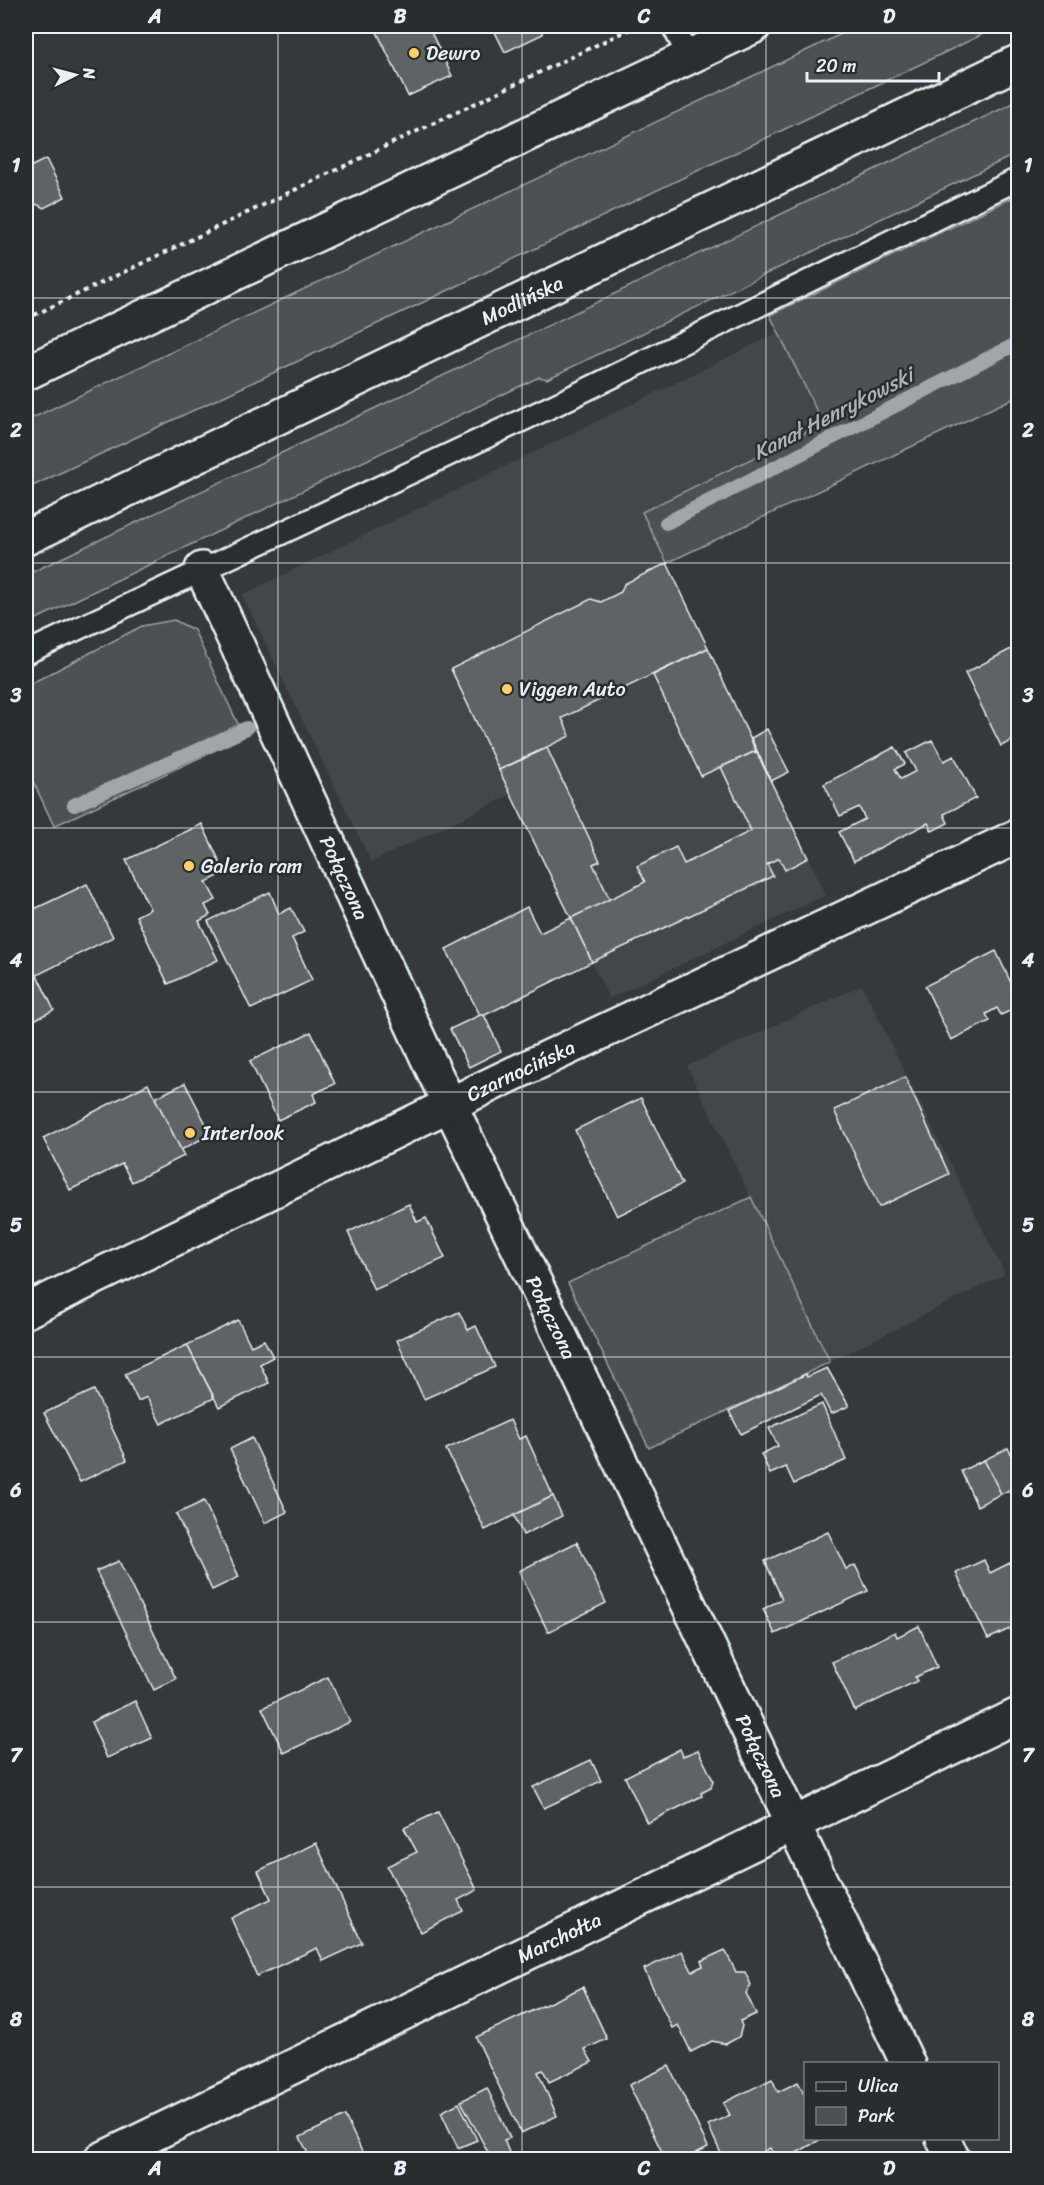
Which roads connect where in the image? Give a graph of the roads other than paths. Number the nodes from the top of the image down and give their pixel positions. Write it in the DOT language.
graph roads {
  1 [pos="673,26"];
  2 [pos="754,26"];
  3 [pos="689,57"];
  4 [pos="1018,62"];
  5 [pos="1018,179"];
  6 [pos="26,373"];
  7 [pos="26,538"];
  8 [pos="202,569"];
  9 [pos="26,653"];
  10 [pos="1018,836"];
  11 [pos="450,1105"];
  12 [pos="26,1311"];
  13 [pos="1018,1715"];
  14 [pos="795,1822"];
  15 [pos="907,2062"];
  16 [pos="943,2140"];
  17 [pos="100,2160"];
  18 [pos="953,2160"];
  1 -- 3 [label="lane"];
  2 -- 3 [label="street"];
  3 -- 6 [label="street"];
  4 -- 7 [label="street, Modlińska"];
  5 -- 8 [label="lane"];
  8 -- 9 [label="lane"];
  8 -- 11 [label="street, Połączona"];
  10 -- 11 [label="street, Czarnocińska"];
  11 -- 12 [label="street, Czarnocińska"];
  11 -- 14 [label="street, Połączona"];
  13 -- 14 [label="street, Marchołta"];
  14 -- 15 [label="street, Połączona"];
  14 -- 17 [label="street, Marchołta"];
  16 -- 18 [label="street"];
}
